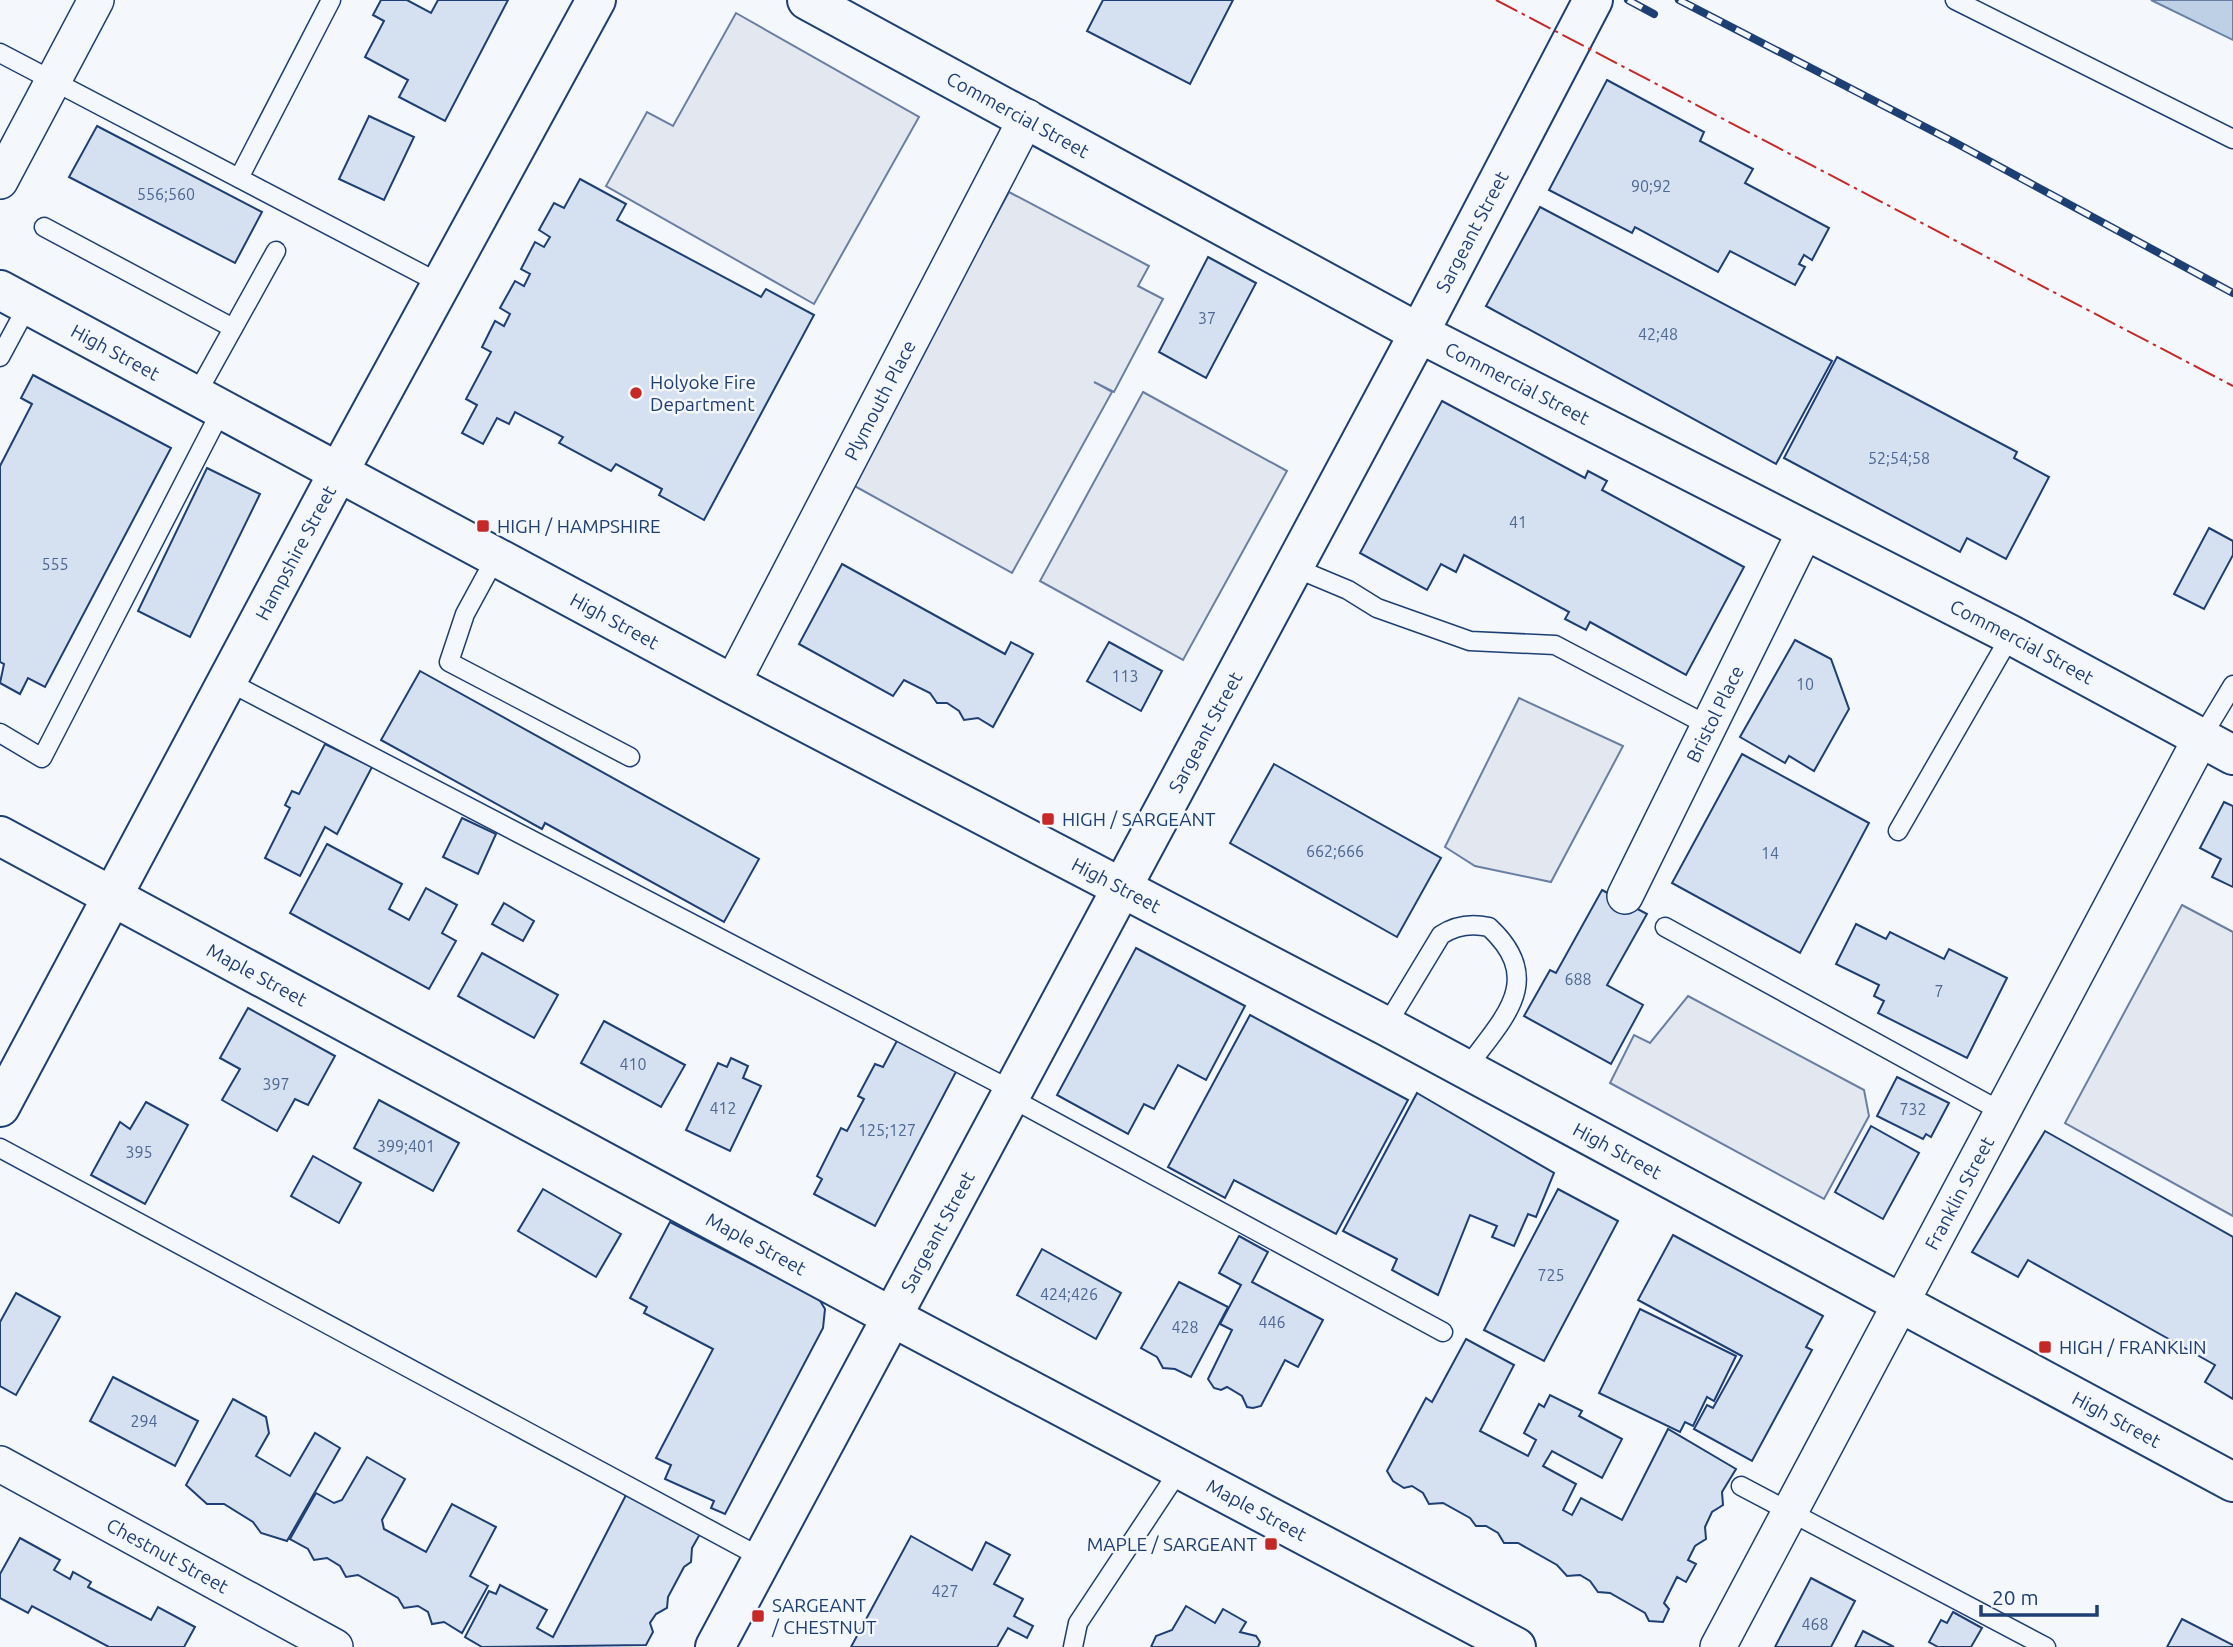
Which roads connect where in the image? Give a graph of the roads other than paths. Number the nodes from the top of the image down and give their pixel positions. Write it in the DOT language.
graph roads {
  1 [pos="96,0"];
  2 [pos="331,0"];
  3 [pos="596,0"];
  4 [pos="807,0"];
  5 [pos="1593,0"];
  6 [pos="1955,0"];
  7 [pos="0,53"];
  8 [pos="53,82"];
  9 [pos="1027,117"];
  10 [pos="2233,139"];
  11 [pos="239,178"];
  12 [pos="0,181"];
  13 [pos="44,227"];
  14 [pos="276,251"];
  15 [pos="441,284"];
  16 [pos="14,297"];
  17 [pos="233,328"];
  18 [pos="1419,333"];
  19 [pos="0,357"];
  20 [pos="209,402"];
  21 [pos="338,473"];
  22 [pos="1805,531"];
  23 [pos="496,557"];
  24 [pos="1293,567"];
  25 [pos="2011,635"];
  26 [pos="228,681"];
  27 [pos="733,684"];
  28 [pos="2233,685"];
  29 [pos="1709,726"];
  30 [pos="0,733"];
  31 [pos="2217,746"];
  32 [pos="630,757"];
  33 [pos="1898,831"];
  34 [pos="0,836"];
  35 [pos="1122,885"];
  36 [pos="113,896"];
  37 [pos="1625,896"];
  38 [pos="1665,927"];
  39 [pos="1386,1026"];
  40 [pos="1466,1069"];
  41 [pos="1011,1094"];
  42 [pos="0,1107"];
  43 [pos="2004,1113"];
  44 [pos="0,1148"];
  45 [pos="1903,1303"];
  46 [pos="892,1317"];
  47 [pos="1443,1332"];
  48 [pos="0,1464"];
  49 [pos="1180,1469"];
  50 [pos="2233,1482"];
  51 [pos="1741,1486"];
  52 [pos="1792,1511"];
  53 [pos="762,1558"];
  54 [pos="335,1647"];
  55 [pos="715,1647"];
  56 [pos="1073,1647"];
  57 [pos="1516,1647"];
  58 [pos="1718,1647"];
  59 [pos="2046,1647"];
  1 -- 8 [label="street"];
  2 -- 11 [label="lane"];
  3 -- 15 [label="street, Hampshire Street"];
  4 -- 9 [label="street, Commercial Street"];
  5 -- 18 [label="street, Sargeant Street"];
  6 -- 10 [label="lane"];
  7 -- 8 [label="lane"];
  8 -- 11 [label="lane"];
  8 -- 12 [label="street"];
  9 -- 18 [label="street, Commercial Street"];
  9 -- 27 [label="street, Plymouth Place"];
  11 -- 15 [label="lane"];
  13 -- 17 [label="lane"];
  14 -- 17 [label="lane"];
  15 -- 21 [label="street, Hampshire Street"];
  16 -- 19 [label="lane"];
  16 -- 20 [label="street, High Street"];
  17 -- 20 [label="lane"];
  18 -- 22 [label="street, Commercial Street"];
  18 -- 24 [label="street, Sargeant Street"];
  20 -- 21 [label="street, High Street"];
  20 -- 30 [label="lane"];
  21 -- 23 [label="street, High Street"];
  21 -- 26 [label="street, Hampshire Street"];
  22 -- 25 [label="street, Commercial Street"];
  22 -- 29 [label="street, Bristol Place"];
  23 -- 27 [label="street, High Street"];
  23 -- 32 [label="lane"];
  24 -- 29 [label="lane"];
  24 -- 35 [label="street, Sargeant Street"];
  25 -- 31 [label="street, Commercial Street"];
  25 -- 33 [label="lane"];
  26 -- 36 [label="street, Hampshire Street"];
  26 -- 41 [label="lane"];
  27 -- 35 [label="street, High Street"];
  28 -- 31 [label="lane"];
  29 -- 37 [label="street, Bristol Place"];
  31 -- 43 [label="street, Franklin Street"];
  34 -- 36 [label="street, Maple Street"];
  35 -- 39 [label="street, High Street"];
  35 -- 41 [label="street, Sargeant Street"];
  36 -- 42 [label="street, Hampshire Street"];
  36 -- 46 [label="street, Maple Street"];
  38 -- 43 [label="lane"];
  39 -- 40 [label="street, High Street"];
  39 -- 40 [label="lane"];
  40 -- 45 [label="street, High Street"];
  41 -- 46 [label="street, Sargeant Street"];
  41 -- 47 [label="lane"];
  43 -- 45 [label="street, Franklin Street"];
  44 -- 53 [label="lane"];
  45 -- 50 [label="street, High Street"];
  45 -- 52 [label="street, Franklin Street"];
  46 -- 49 [label="street, Maple Street"];
  46 -- 53 [label="street, Sargeant Street"];
  48 -- 54 [label="street, Chestnut Street"];
  49 -- 56 [label="lane"];
  49 -- 57 [label="street, Maple Street"];
  51 -- 52 [label="lane"];
  52 -- 58 [label="street, Franklin Street"];
  52 -- 59 [label="lane"];
  53 -- 55 [label="street, Sargeant Street"];
}
